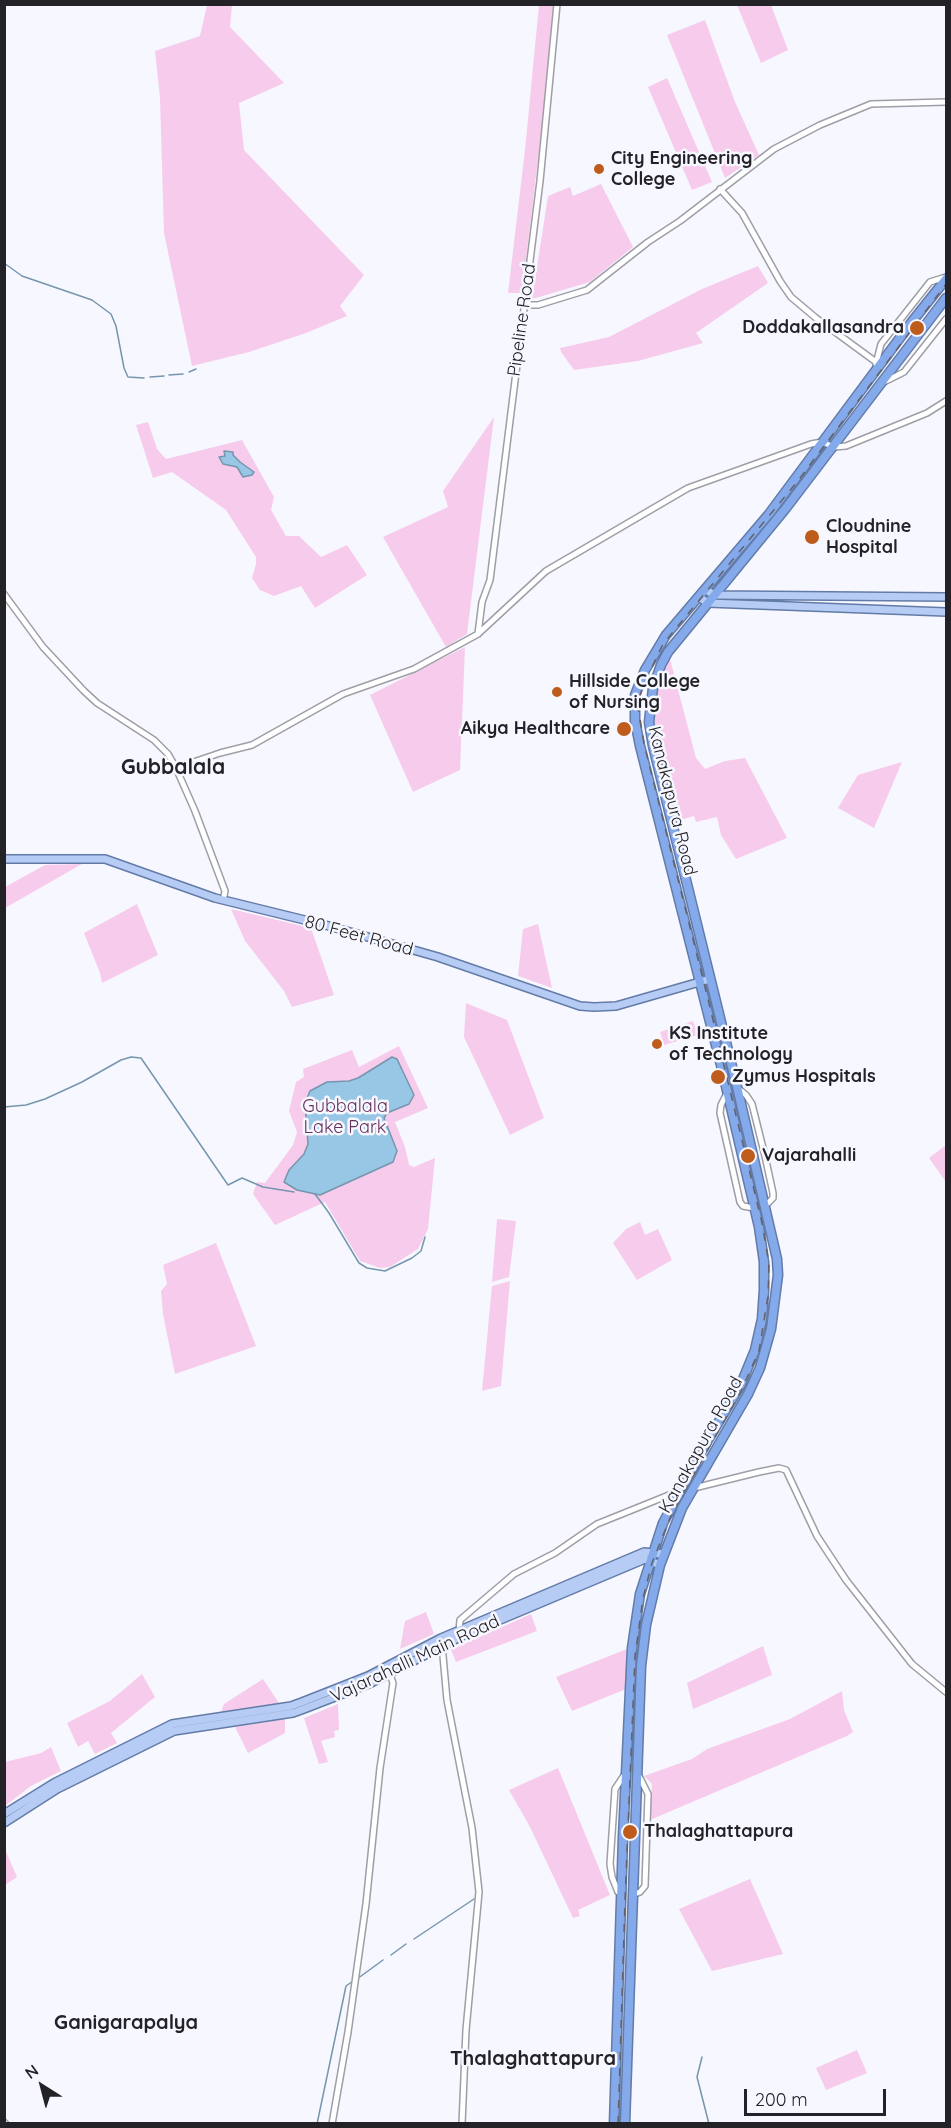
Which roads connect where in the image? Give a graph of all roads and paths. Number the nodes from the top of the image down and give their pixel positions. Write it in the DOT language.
graph roads {
  1 [pos="557,4"];
  2 [pos="946,102"];
  3 [pos="720,189"];
  4 [pos="946,278"];
  5 [pos="946,298"];
  6 [pos="525,301"];
  7 [pos="946,319"];
  8 [pos="876,362"];
  9 [pos="872,374"];
  10 [pos="880,386"];
  11 [pos="946,401"];
  12 [pos="822,442"];
  13 [pos="834,447"];
  14 [pos="705,589"];
  15 [pos="4,594"];
  16 [pos="714,595"];
  17 [pos="699,597"];
  18 [pos="946,597"];
  19 [pos="708,603"];
  20 [pos="946,612"];
  21 [pos="478,634"];
  22 [pos="176,768"];
  23 [pos="4,857"];
  24 [pos="225,893"];
  25 [pos="461,963"];
  26 [pos="710,977"];
  27 [pos="699,980"];
  28 [pos="765,1207"];
  29 [pos="755,1210"];
  30 [pos="694,1488"];
  31 [pos="679,1491"];
  32 [pos="663,1554"];
  33 [pos="651,1556"];
  34 [pos="660,1565"];
  35 [pos="459,1633"];
  36 [pos="441,1641"];
  37 [pos="389,1668"];
  38 [pos="946,1692"];
  39 [pos="627,1760"];
  40 [pos="638,1761"];
  41 [pos="638,1772"];
  42 [pos="4,1814"];
  43 [pos="4,1822"];
  44 [pos="632,1895"];
  45 [pos="332,2124"];
  46 [pos="462,2124"];
  47 [pos="614,2124"];
  48 [pos="625,2124"];
  1 -- 6 [label="street, Pipeline Road"];
  2 -- 3 [label="street"];
  3 -- 6 [label="street"];
  3 -- 8 [label="street"];
  4 -- 8 [label="street, Kanakapura Road"];
  4 -- 9 [label="highway, Kanakapura Road"];
  5 -- 10 [label="highway, Kanakapura Road"];
  6 -- 21 [label="street, Pipeline Road"];
  7 -- 10 [label="street, Kanakapura Road"];
  8 -- 9 [label="street, Kanakapura Road"];
  9 -- 12 [label="highway, Kanakapura Road"];
  10 -- 13 [label="highway, Kanakapura Road"];
  11 -- 13 [label="street"];
  12 -- 13 [label="street"];
  12 -- 14 [label="highway, Kanakapura Road"];
  12 -- 21 [label="street"];
  13 -- 16 [label="highway, Kanakapura Road"];
  14 -- 16 [label="main road"];
  14 -- 17 [label="highway, Kanakapura Road"];
  15 -- 22 [label="street"];
  16 -- 18 [label="main road"];
  16 -- 19 [label="highway, Kanakapura Road"];
  17 -- 19 [label="main road"];
  17 -- 27 [label="highway, Kanakapura Road"];
  19 -- 20 [label="main road"];
  19 -- 26 [label="highway, Kanakapura Road"];
  21 -- 22 [label="street"];
  22 -- 24 [label="street"];
  23 -- 24 [label="main road, 80 Feet Road"];
  23 -- 25 [label="main road, 80 Feet Road"];
  24 -- 25 [label="main road, 80 Feet Road"];
  25 -- 27 [label="main road, 80 Feet Road"];
  26 -- 27 [label="main road, 80 Feet Road"];
  26 -- 28 [label="highway, Kanakapura Road"];
  27 -- 29 [label="highway, Kanakapura Road"];
  28 -- 29 [label="highway"];
  28 -- 30 [label="highway, Kanakapura Road"];
  29 -- 31 [label="highway, Kanakapura Road"];
  30 -- 32 [label="highway, Kanakapura Road"];
  30 -- 38 [label="street"];
  31 -- 33 [label="highway, Kanakapura Road"];
  31 -- 35 [label="street"];
  32 -- 33 [label="main road"];
  32 -- 34 [label="highway, Kanakapura Road"];
  33 -- 34 [label="main road"];
  33 -- 35 [label="main road, Vajarahalli Main Road"];
  33 -- 39 [label="highway, Kanakapura Road"];
  34 -- 40 [label="highway, Kanakapura Road"];
  35 -- 36 [label="main road, Vajarahalli Main Road"];
  36 -- 37 [label="main road, Vajarahalli Main Road"];
  36 -- 46 [label="street"];
  37 -- 42 [label="main road, Vajarahalli Main Road"];
  37 -- 43 [label="main road, Vajarahalli Main Road"];
  37 -- 45 [label="street"];
  39 -- 40 [label="highway"];
  39 -- 47 [label="highway, Kanakapura Road"];
  40 -- 41 [label="highway, Kanakapura Road"];
  41 -- 44 [label="highway, Kanakapura Road"];
  41 -- 44 [label="street, Kanakapura Road"];
  44 -- 48 [label="highway, Kanakapura Road"];
}
